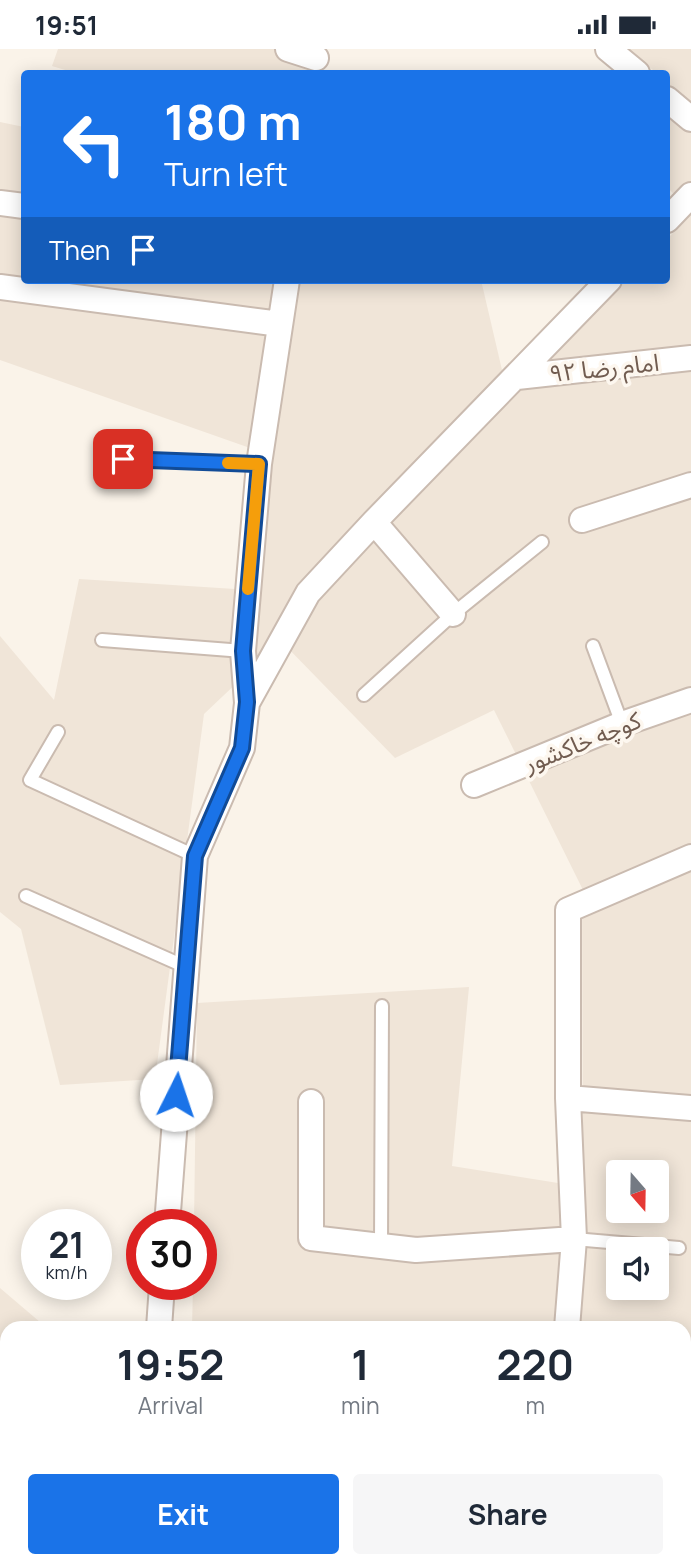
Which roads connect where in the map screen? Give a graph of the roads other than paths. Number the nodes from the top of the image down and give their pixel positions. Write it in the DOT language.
graph roads {
  1 [pos="288,49"];
  2 [pos="608,49"];
  3 [pos="316,60"];
  4 [pos="633,70"];
  5 [pos="670,102"];
  6 [pos="691,119"];
  7 [pos="691,195"];
  8 [pos="0,203"];
  9 [pos="21,206"];
  10 [pos="670,217"];
  11 [pos="286,284"];
  12 [pos="605,284"];
  13 [pos="0,288"];
  14 [pos="280,324"];
  15 [pos="691,358"];
  16 [pos="516,377"];
  17 [pos="123,459"];
  18 [pos="259,464"];
  19 [pos="691,485"];
  20 [pos="582,520"];
  21 [pos="374,522"];
  22 [pos="542,542"];
  23 [pos="453,614"];
  24 [pos="102,641"];
  25 [pos="593,646"];
  26 [pos="243,651"];
  27 [pos="364,695"];
  28 [pos="691,700"];
  29 [pos="247,702"];
  30 [pos="622,724"];
  31 [pos="58,732"];
  32 [pos="474,785"];
  33 [pos="195,856"];
  34 [pos="691,857"];
  35 [pos="26,896"];
  36 [pos="186,967"];
  37 [pos="382,1006"];
  38 [pos="568,1098"];
  39 [pos="311,1102"];
  40 [pos="691,1108"];
  41 [pos="168,1209"];
  42 [pos="574,1239"];
  43 [pos="380,1246"];
  44 [pos="679,1248"];
  45 [pos="161,1300"];
  46 [pos="159,1321"];
  47 [pos="568,1321"];
  1 -- 3 [label="street"];
  2 -- 4 [label="street"];
  5 -- 6 [label="street"];
  7 -- 10 [label="street"];
  8 -- 9 [label="street"];
  11 -- 14 [label="street"];
  12 -- 16 [label="street"];
  13 -- 14 [label="street"];
  14 -- 18 [label="street"];
  15 -- 16 [label="street, امام رضا ۹۲"];
  16 -- 21 [label="street"];
  17 -- 18 [label="lane"];
  18 -- 26 [label="street"];
  19 -- 20 [label="street"];
  21 -- 23 [label="street"];
  21 -- 29 [label="street"];
  22 -- 23 [label="lane"];
  23 -- 27 [label="lane"];
  24 -- 26 [label="lane"];
  25 -- 30 [label="lane"];
  26 -- 29 [label="street"];
  28 -- 30 [label="street, کوچه خاکشور"];
  29 -- 33 [label="street"];
  30 -- 32 [label="street, کوچه خاکشور"];
  31 -- 33 [label="lane"];
  33 -- 36 [label="street"];
  34 -- 38 [label="street"];
  35 -- 36 [label="lane"];
  36 -- 41 [label="street"];
  37 -- 43 [label="lane"];
  38 -- 40 [label="street"];
  38 -- 42 [label="street"];
  39 -- 43 [label="street"];
  42 -- 43 [label="street"];
  42 -- 44 [label="lane"];
  42 -- 47 [label="street"];
  45 -- 46 [label="street"];
}
